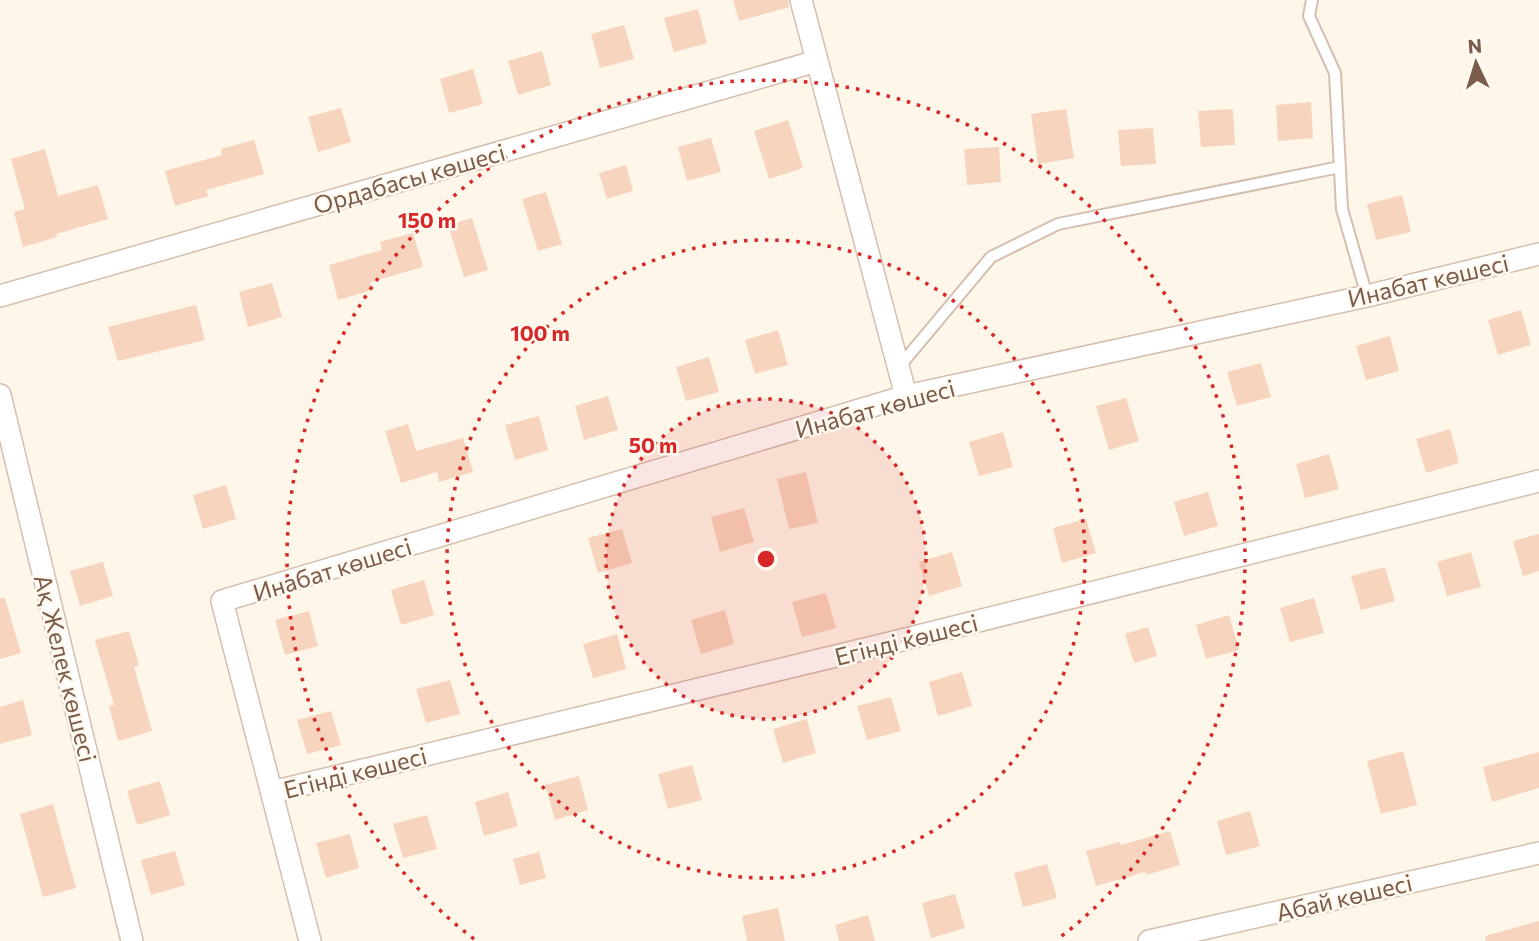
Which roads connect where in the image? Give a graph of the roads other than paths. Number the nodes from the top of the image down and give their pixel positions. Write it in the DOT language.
graph roads {
  1 [pos="800,0"];
  2 [pos="1312,0"];
  3 [pos="817,61"];
  4 [pos="1340,167"];
  5 [pos="1539,254"];
  6 [pos="0,296"];
  7 [pos="1367,296"];
  8 [pos="899,367"];
  9 [pos="0,395"];
  10 [pos="906,396"];
  11 [pos="1539,481"];
  12 [pos="272,792"];
  13 [pos="1539,853"];
  14 [pos="132,941"];
  15 [pos="310,941"];
  16 [pos="1149,941"];
  1 -- 3 [label="street"];
  2 -- 4 [label="lane"];
  3 -- 6 [label="street, Ордабасы көшесі"];
  3 -- 8 [label="street"];
  4 -- 7 [label="lane"];
  4 -- 8 [label="lane"];
  5 -- 7 [label="street, Инабат көшесі"];
  7 -- 10 [label="street, Инабат көшесі"];
  8 -- 10 [label="street"];
  9 -- 14 [label="street, Ақ Желек көшесі"];
  10 -- 12 [label="street, Инабат көшесі"];
  11 -- 12 [label="street, Егінді көшесі"];
  12 -- 15 [label="street"];
  13 -- 16 [label="street, Абай көшесі"];
}
